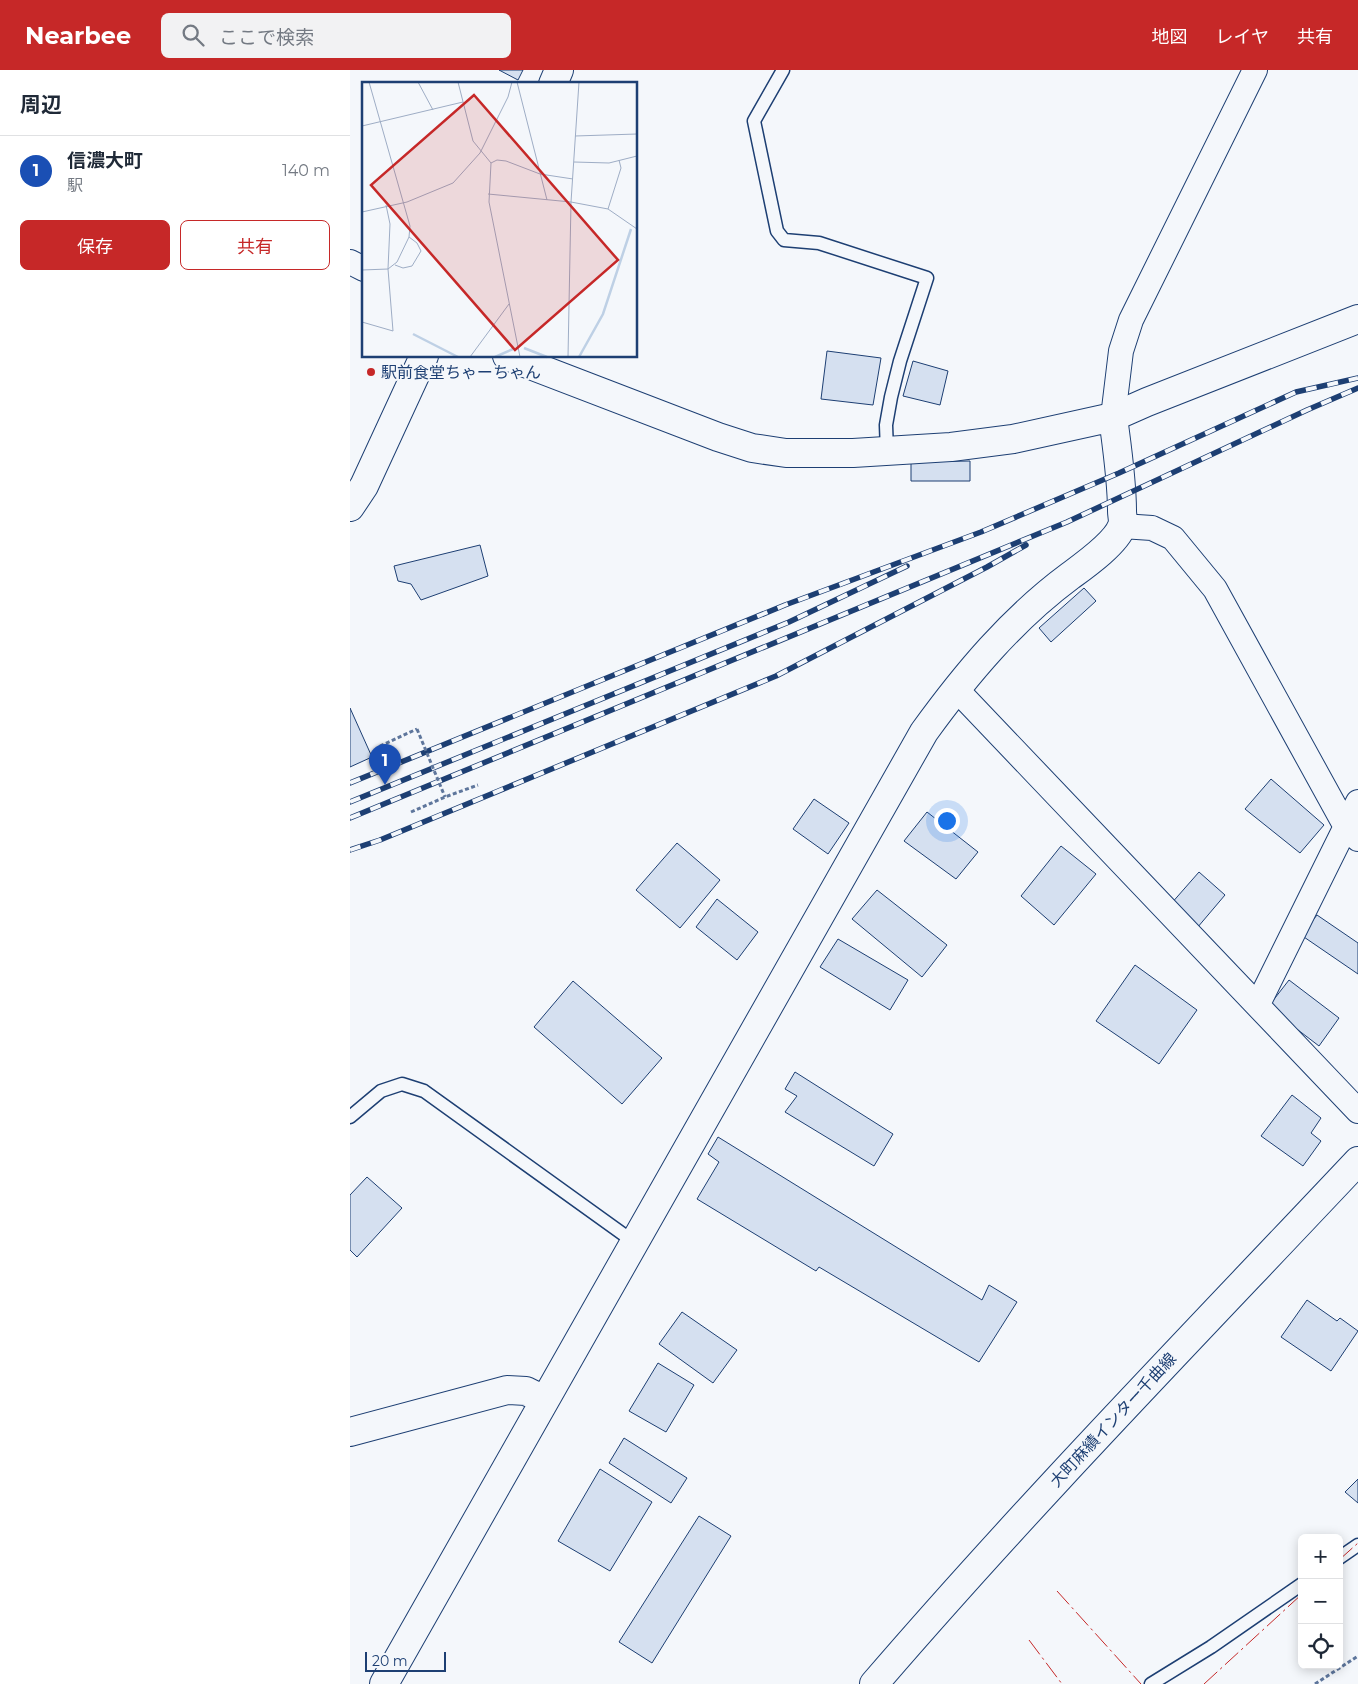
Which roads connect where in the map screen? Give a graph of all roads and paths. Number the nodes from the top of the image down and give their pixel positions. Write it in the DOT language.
graph roads {
  1 [pos="559,70"];
  2 [pos="783,70"];
  3 [pos="1255,70"];
  4 [pos="554,82"];
  5 [pos="350,262"];
  6 [pos="362,268"];
  7 [pos="1358,319"];
  8 [pos="423,358"];
  9 [pos="512,358"];
  10 [pos="1113,417"];
  11 [pos="886,452"];
  12 [pos="350,507"];
  13 [pos="1122,526"];
  14 [pos="956,689"];
  15 [pos="380,746"];
  16 [pos="478,785"];
  17 [pos="445,797"];
  18 [pos="1358,802"];
  19 [pos="411,812"];
  20 [pos="1352,833"];
  21 [pos="1258,1004"];
  22 [pos="1358,1111"];
  23 [pos="350,1117"];
  24 [pos="1358,1161"];
  25 [pos="634,1242"];
  26 [pos="544,1400"];
  27 [pos="350,1432"];
  28 [pos="1358,1545"];
  29 [pos="1343,1555"];
  30 [pos="1298,1587"];
  31 [pos="1358,1656"];
  32 [pos="384,1684"];
  33 [pos="874,1684"];
  34 [pos="1151,1684"];
  35 [pos="1315,1684"];
  1 -- 4 [label="street"];
  2 -- 11 [label="lane"];
  3 -- 10 [label="street"];
  5 -- 6 [label="street"];
  7 -- 10 [label="street"];
  8 -- 12 [label="street"];
  9 -- 11 [label="street"];
  10 -- 11 [label="street"];
  10 -- 13 [label="street"];
  13 -- 14 [label="street"];
  13 -- 20 [label="street"];
  14 -- 21 [label="street"];
  14 -- 25 [label="street"];
  15 -- 17 [label="path, bridge"];
  16 -- 17 [label="path"];
  17 -- 19 [label="path"];
  18 -- 20 [label="street"];
  20 -- 21 [label="street"];
  21 -- 22 [label="street"];
  23 -- 25 [label="lane"];
  24 -- 33 [label="street, 大町麻績インター千曲線"];
  25 -- 26 [label="street"];
  26 -- 27 [label="street"];
  26 -- 32 [label="street"];
  28 -- 29 [label="lane"];
  30 -- 34 [label="lane"];
  31 -- 35 [label="path"];
}
